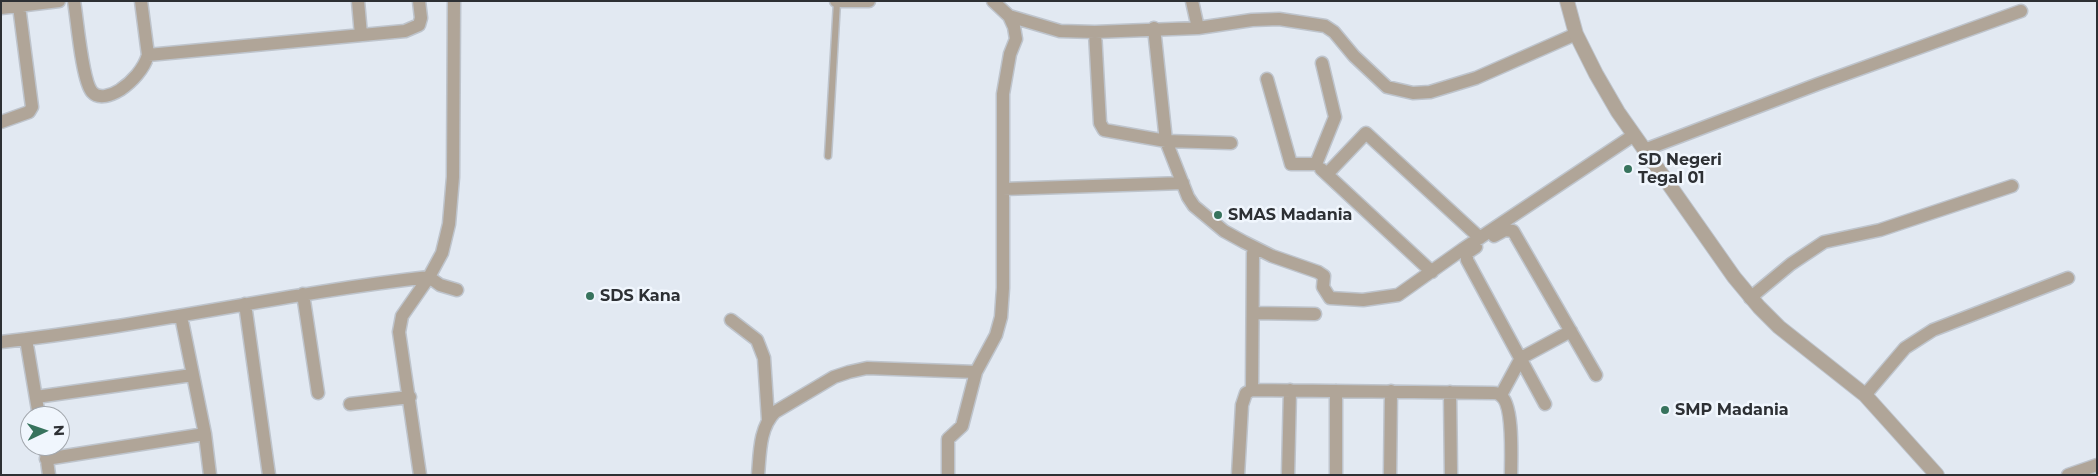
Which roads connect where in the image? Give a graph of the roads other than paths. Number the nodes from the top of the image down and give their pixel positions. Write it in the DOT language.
graph roads {
  1 [pos="59,1"];
  2 [pos="74,1"];
  3 [pos="141,1"];
  4 [pos="358,1"];
  5 [pos="419,1"];
  6 [pos="454,1"];
  7 [pos="836,1"];
  8 [pos="869,1"];
  9 [pos="993,1"];
  10 [pos="1192,1"];
  11 [pos="1568,1"];
  12 [pos="19,6"];
  13 [pos="1,8"];
  14 [pos="2021,12"];
  15 [pos="1009,16"];
  16 [pos="1154,28"];
  17 [pos="1198,28"];
  18 [pos="1095,32"];
  19 [pos="1576,34"];
  20 [pos="361,35"];
  21 [pos="148,55"];
  22 [pos="1322,63"];
  23 [pos="1267,79"];
  24 [pos="1,122"];
  25 [pos="1634,135"];
  26 [pos="1166,141"];
  27 [pos="1231,143"];
  28 [pos="1644,150"];
  29 [pos="828,156"];
  30 [pos="1316,164"];
  31 [pos="1327,174"];
  32 [pos="1183,183"];
  33 [pos="2012,186"];
  34 [pos="1003,189"];
  35 [pos="1480,238"];
  36 [pos="1253,253"];
  37 [pos="1432,272"];
  38 [pos="429,277"];
  39 [pos="2068,278"];
  40 [pos="457,290"];
  41 [pos="303,294"];
  42 [pos="1750,298"];
  43 [pos="245,304"];
  44 [pos="1253,313"];
  45 [pos="1315,314"];
  46 [pos="181,316"];
  47 [pos="731,320"];
  48 [pos="1570,331"];
  49 [pos="26,339"];
  50 [pos="1,342"];
  51 [pos="1521,358"];
  52 [pos="976,372"];
  53 [pos="192,375"];
  54 [pos="1596,375"];
  55 [pos="1252,390"];
  56 [pos="1290,390"];
  57 [pos="1336,391"];
  58 [pos="1391,392"];
  59 [pos="1450,392"];
  60 [pos="318,393"];
  61 [pos="1501,395"];
  62 [pos="1865,395"];
  63 [pos="36,397"];
  64 [pos="410,397"];
  65 [pos="350,404"];
  66 [pos="1545,404"];
  67 [pos="37,406"];
  68 [pos="768,419"];
  69 [pos="205,434"];
  70 [pos="70,449"];
  71 [pos="46,456"];
  72 [pos="2097,465"];
  73 [pos="48,475"];
  74 [pos="210,475"];
  75 [pos="269,475"];
  76 [pos="420,475"];
  77 [pos="758,475"];
  78 [pos="948,475"];
  79 [pos="1238,475"];
  80 [pos="1288,475"];
  81 [pos="1336,475"];
  82 [pos="1390,475"];
  83 [pos="1451,475"];
  84 [pos="1512,475"];
  85 [pos="1937,475"];
  86 [pos="2068,475"];
  1 -- 12 [label="street"];
  2 -- 21 [label="street"];
  3 -- 21 [label="street"];
  4 -- 20 [label="street"];
  5 -- 20 [label="street"];
  6 -- 38 [label="street"];
  7 -- 8 [label="street"];
  7 -- 29 [label="lane"];
  9 -- 15 [label="street"];
  10 -- 17 [label="street"];
  11 -- 19 [label="street"];
  12 -- 13 [label="street"];
  12 -- 24 [label="street"];
  14 -- 28 [label="street"];
  15 -- 18 [label="street"];
  15 -- 34 [label="street"];
  16 -- 17 [label="street"];
  16 -- 18 [label="street"];
  16 -- 26 [label="street"];
  17 -- 19 [label="street"];
  18 -- 26 [label="street"];
  19 -- 25 [label="street"];
  20 -- 21 [label="street"];
  22 -- 30 [label="street"];
  23 -- 30 [label="street"];
  25 -- 28 [label="street"];
  25 -- 35 [label="street"];
  26 -- 27 [label="street"];
  26 -- 32 [label="street"];
  28 -- 42 [label="street"];
  30 -- 31 [label="street"];
  31 -- 35 [label="street"];
  31 -- 37 [label="street"];
  32 -- 34 [label="street"];
  32 -- 37 [label="street"];
  33 -- 42 [label="street"];
  34 -- 52 [label="street"];
  35 -- 37 [label="street"];
  36 -- 44 [label="street"];
  38 -- 40 [label="street"];
  38 -- 41 [label="street"];
  38 -- 64 [label="street"];
  39 -- 62 [label="street"];
  41 -- 43 [label="street"];
  41 -- 60 [label="street"];
  42 -- 62 [label="street"];
  43 -- 46 [label="street"];
  43 -- 75 [label="street"];
  44 -- 45 [label="street"];
  44 -- 55 [label="street"];
  46 -- 49 [label="street"];
  46 -- 53 [label="street"];
  47 -- 68 [label="street"];
  48 -- 51 [label="street"];
  48 -- 51 [label="street"];
  48 -- 54 [label="street"];
  49 -- 50 [label="street"];
  49 -- 63 [label="street"];
  51 -- 61 [label="street"];
  51 -- 66 [label="street"];
  52 -- 68 [label="street"];
  52 -- 78 [label="street"];
  53 -- 63 [label="street"];
  53 -- 69 [label="street"];
  55 -- 56 [label="street"];
  55 -- 79 [label="street"];
  56 -- 57 [label="street"];
  56 -- 80 [label="street"];
  57 -- 58 [label="street"];
  57 -- 81 [label="street"];
  58 -- 59 [label="street"];
  58 -- 82 [label="street"];
  59 -- 61 [label="street"];
  59 -- 83 [label="street"];
  61 -- 84 [label="street"];
  62 -- 85 [label="street"];
  63 -- 67 [label="street"];
  64 -- 65 [label="street"];
  64 -- 76 [label="street"];
  68 -- 77 [label="street"];
  69 -- 70 [label="street"];
  69 -- 74 [label="street"];
  71 -- 73 [label="street"];
  72 -- 86 [label="street"];
}
